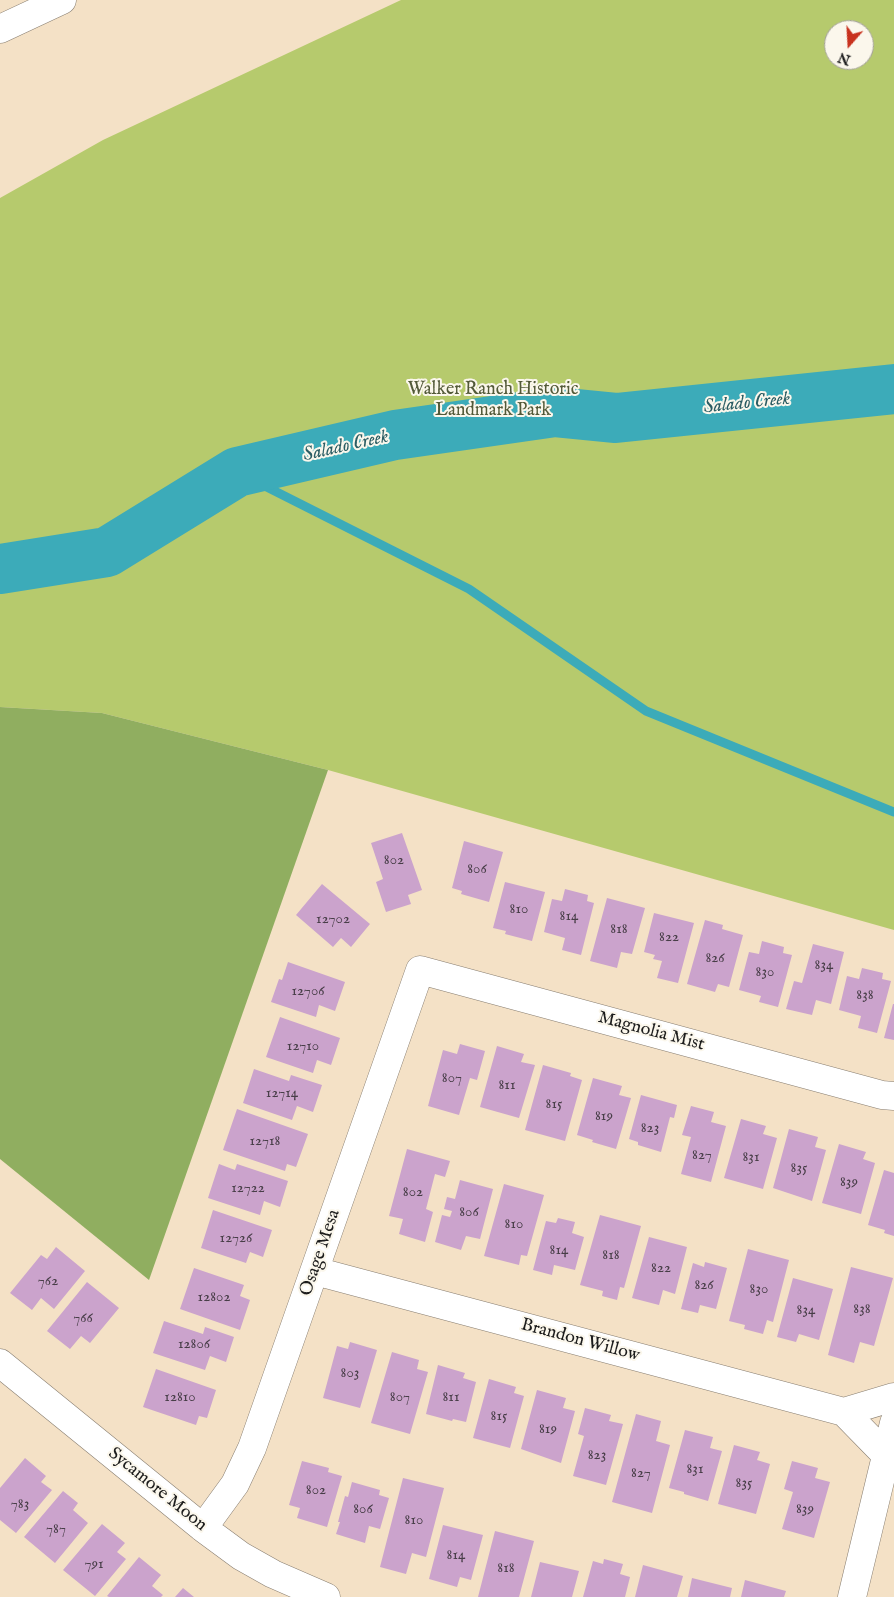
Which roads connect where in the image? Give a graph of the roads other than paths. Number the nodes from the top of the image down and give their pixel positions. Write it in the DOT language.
graph roads {
  1 [pos="62,0"];
  2 [pos="0,29"];
  3 [pos="420,970"];
  4 [pos="890,1098"];
  5 [pos="315,1270"];
  6 [pos="0,1362"];
  7 [pos="894,1397"];
  8 [pos="844,1412"];
  9 [pos="894,1423"];
  10 [pos="890,1457"];
  11 [pos="204,1528"];
  12 [pos="326,1597"];
  13 [pos="852,1597"];
  1 -- 2 [label="street"];
  3 -- 4 [label="street, Magnolia Mist"];
  3 -- 5 [label="street, Osage Mesa"];
  5 -- 8 [label="street, Brandon Willow"];
  5 -- 11 [label="street, Osage Mesa"];
  6 -- 11 [label="street, Sycamore Moon"];
  7 -- 8 [label="street"];
  8 -- 10 [label="street"];
  9 -- 10 [label="street"];
  10 -- 13 [label="street"];
  11 -- 12 [label="street, Sycamore Moon"];
}
